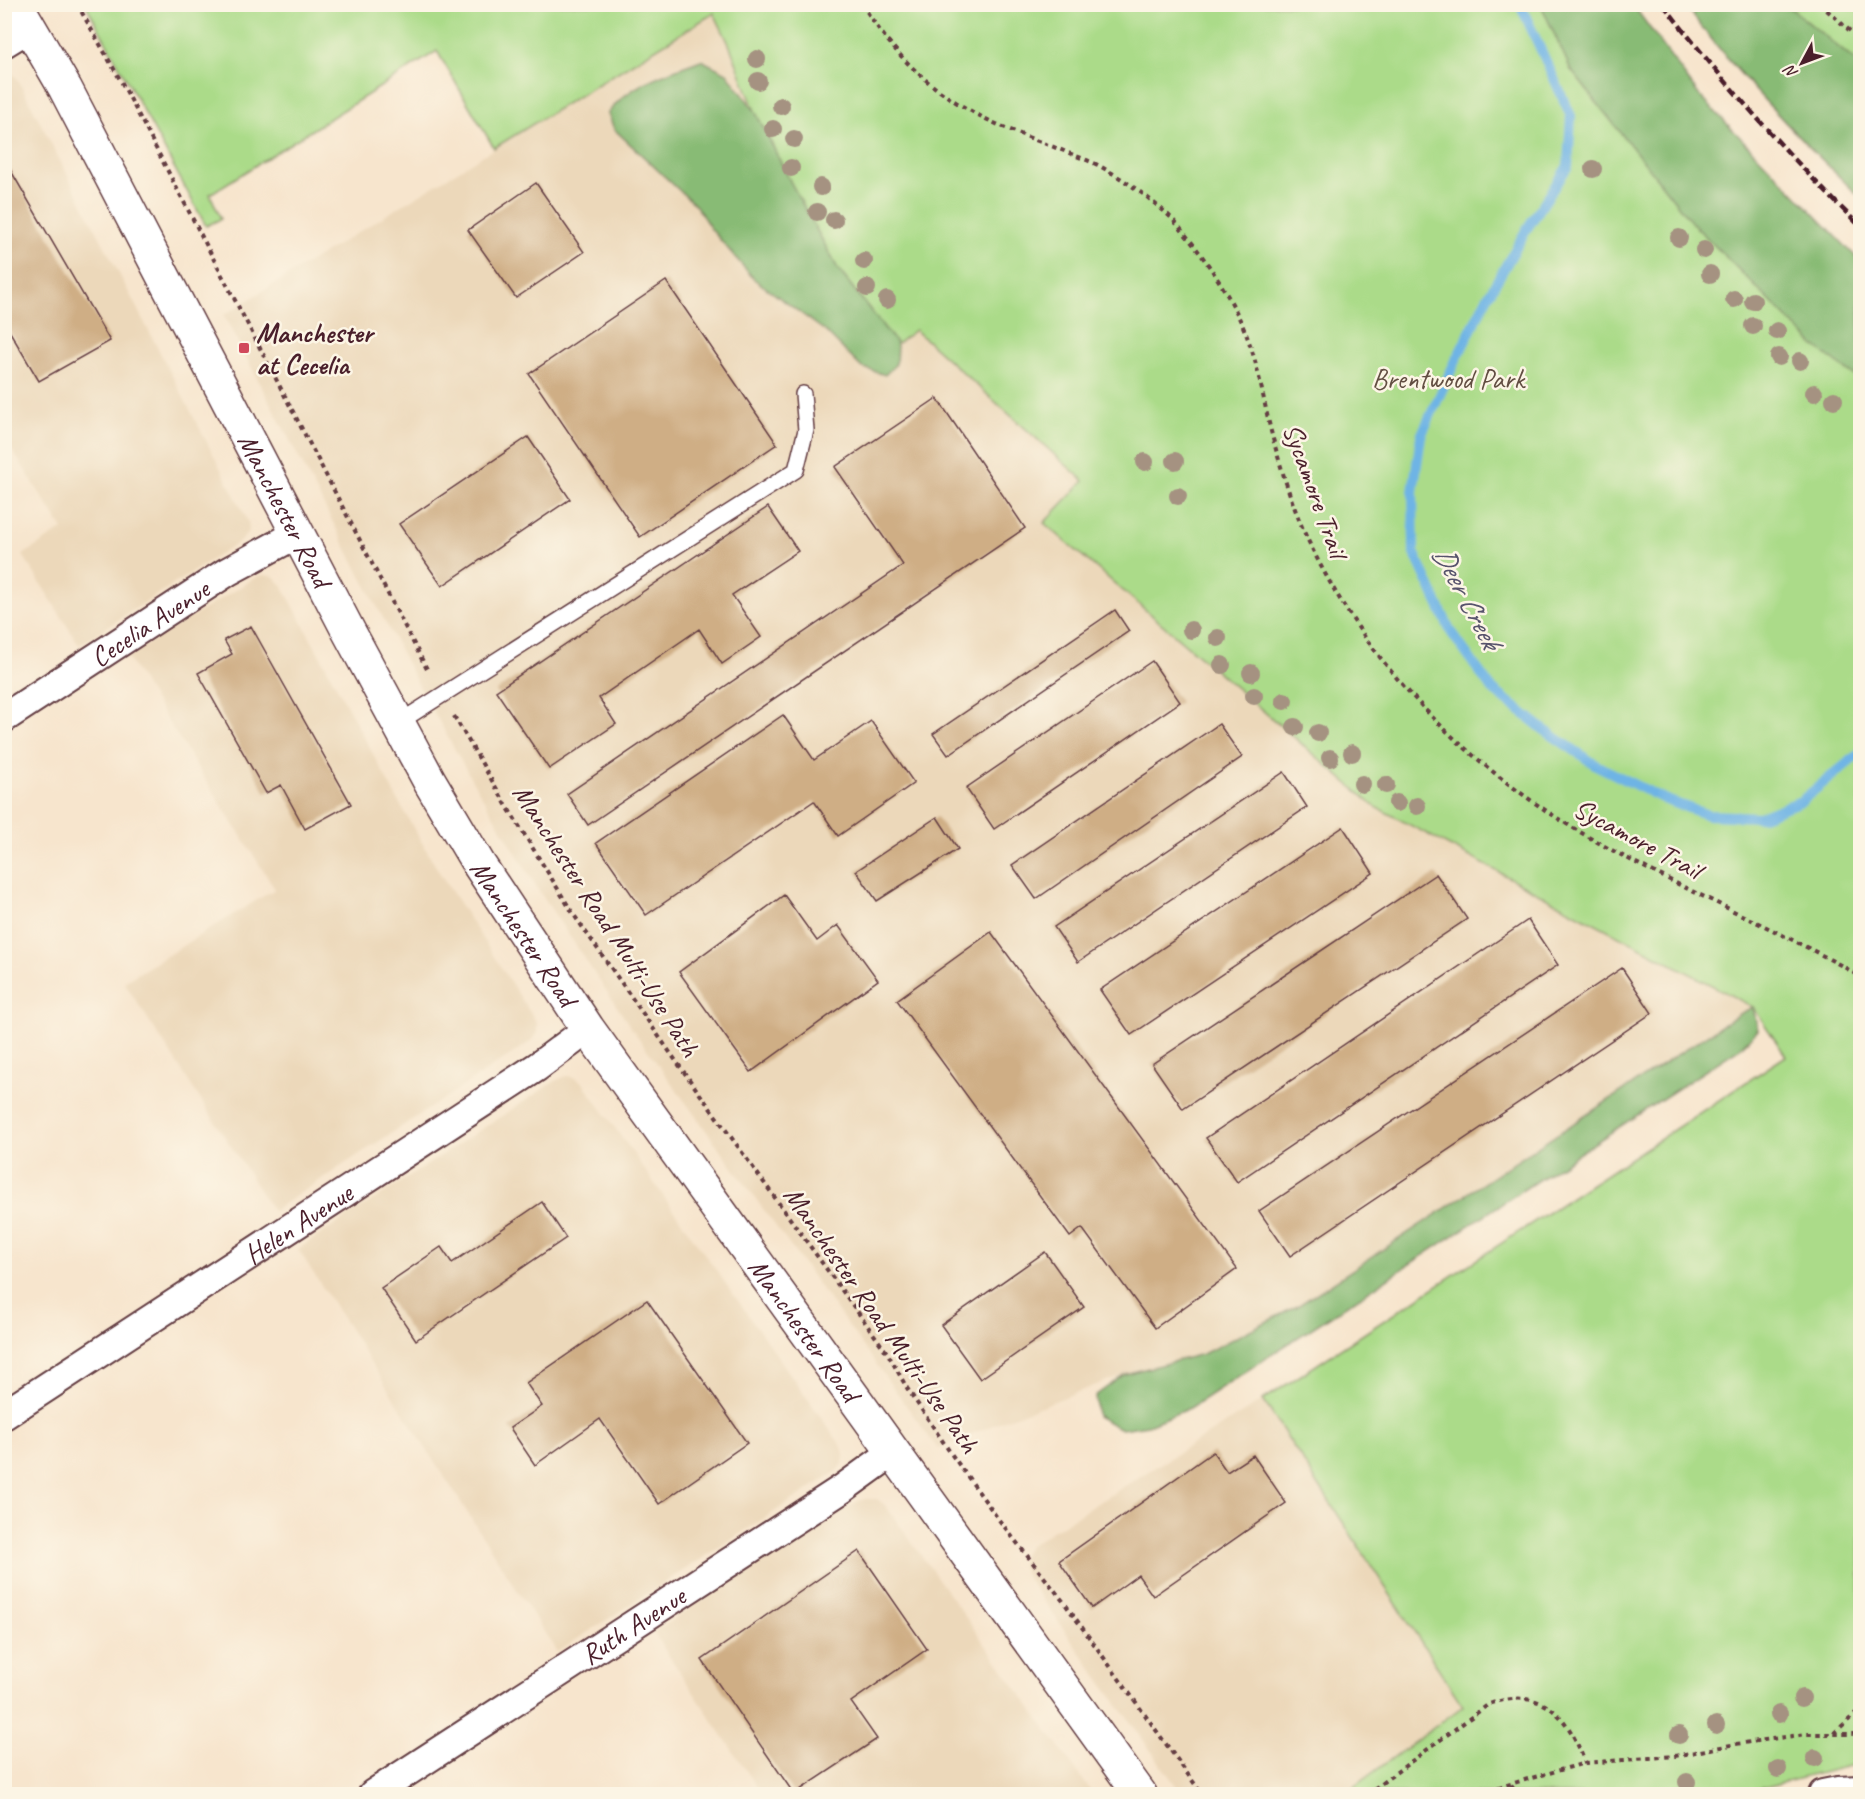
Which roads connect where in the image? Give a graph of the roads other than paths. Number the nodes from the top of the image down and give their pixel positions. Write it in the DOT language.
graph roads {
  1 [pos="17,25"];
  2 [pos="803,394"];
  3 [pos="297,534"];
  4 [pos="4,718"];
  5 [pos="398,723"];
  6 [pos="588,1029"];
  7 [pos="4,1415"];
  8 [pos="893,1452"];
  9 [pos="1860,1790"];
  10 [pos="373,1794"];
  11 [pos="1140,1794"];
  12 [pos="1823,1794"];
  1 -- 3 [label="main road, Manchester Road"];
  2 -- 5 [label="lane"];
  3 -- 4 [label="street, Cecelia Avenue"];
  3 -- 5 [label="main road, Manchester Road"];
  5 -- 6 [label="main road, Manchester Road"];
  6 -- 7 [label="street, Helen Avenue"];
  6 -- 8 [label="main road, Manchester Road"];
  8 -- 10 [label="street, Ruth Avenue"];
  8 -- 11 [label="main road, Manchester Road"];
  9 -- 12 [label="street"];
}
